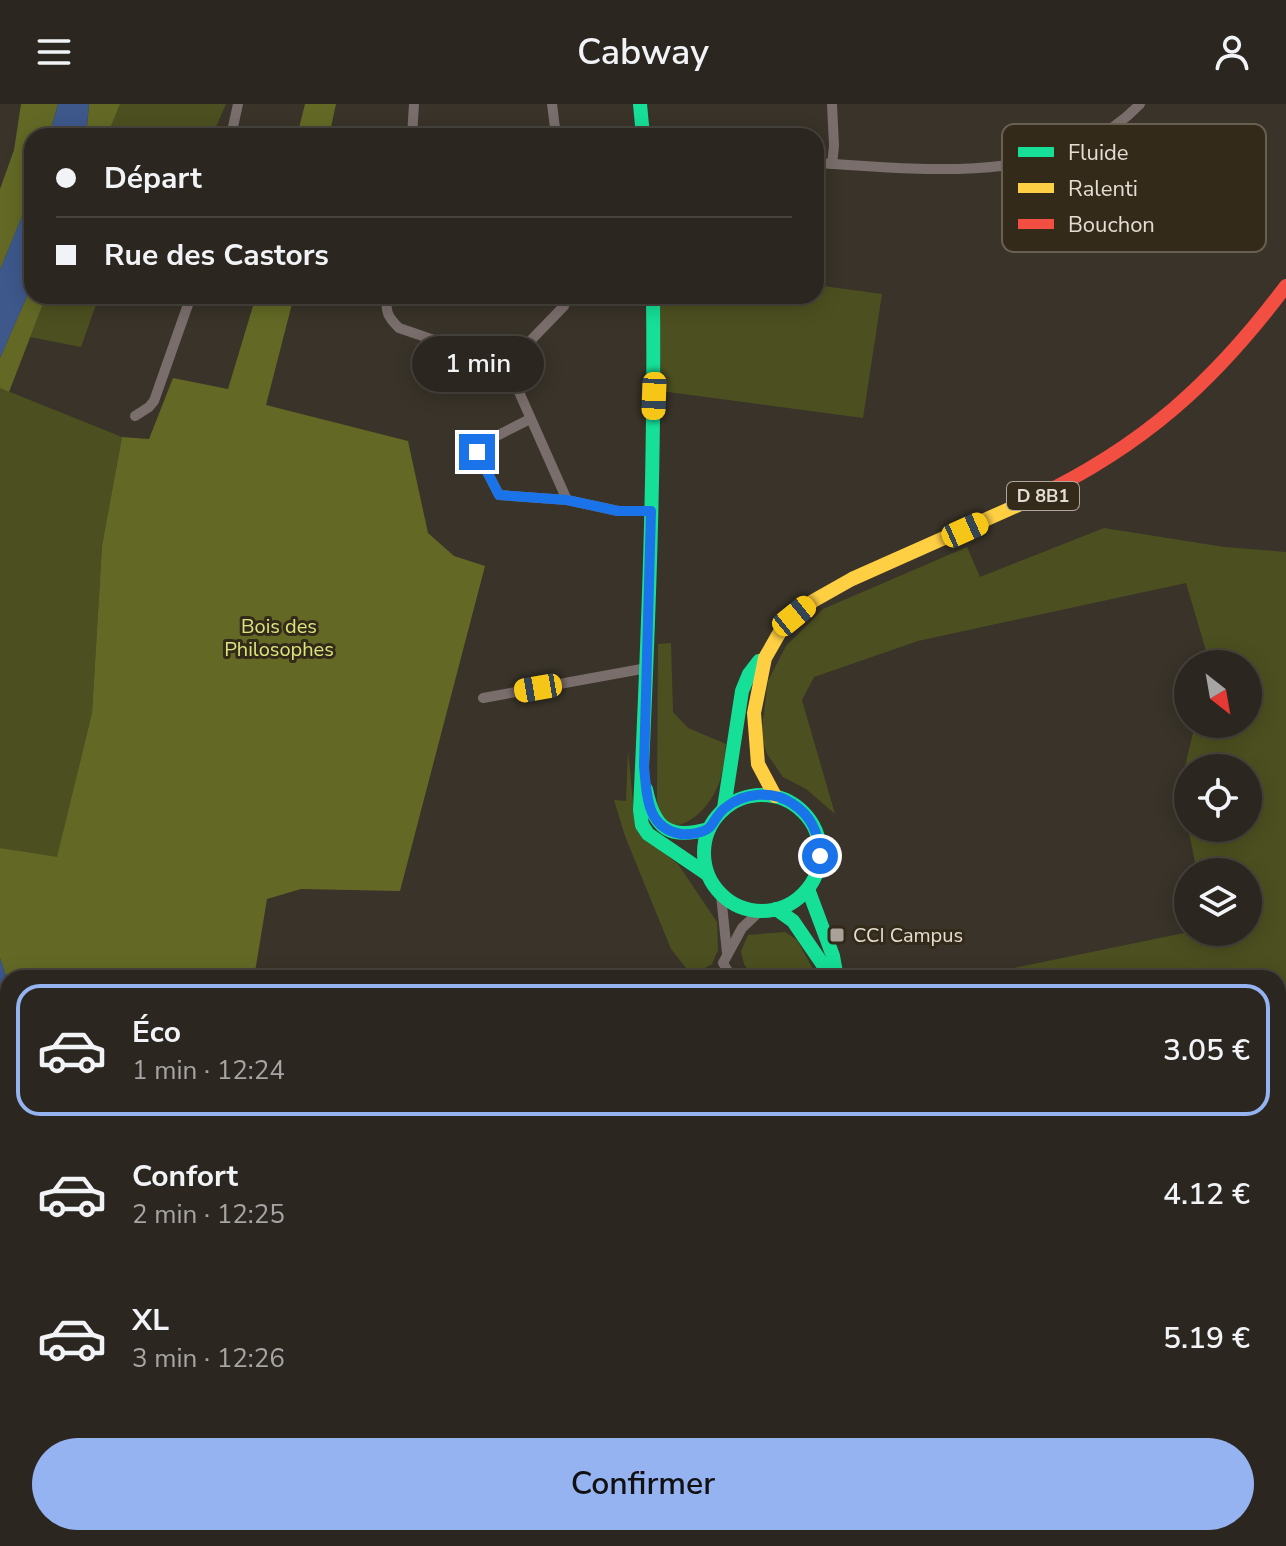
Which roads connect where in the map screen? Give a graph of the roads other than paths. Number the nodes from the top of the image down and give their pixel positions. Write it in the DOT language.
graph roads {
  1 [pos="238,104"];
  2 [pos="414,104"];
  3 [pos="552,104"];
  4 [pos="640,104"];
  5 [pos="832,104"];
  6 [pos="1140,104"];
  7 [pos="1114,124"];
  8 [pos="233,128"];
  9 [pos="412,128"];
  10 [pos="555,128"];
  11 [pos="642,128"];
  12 [pos="824,164"];
  13 [pos="832,164"];
  14 [pos="1002,164"];
  15 [pos="1286,286"];
  16 [pos="188,304"];
  17 [pos="386,304"];
  18 [pos="565,304"];
  19 [pos="653,304"];
  20 [pos="507,365"];
  21 [pos="135,416"];
  22 [pos="530,419"];
  23 [pos="567,500"];
  24 [pos="651,511"];
  25 [pos="766,653"];
  26 [pos="647,668"];
  27 [pos="483,698"];
  28 [pos="644,766"];
  29 [pos="775,796"];
  30 [pos="724,808"];
  31 [pos="709,829"];
  32 [pos="707,874"];
  33 [pos="808,889"];
  34 [pos="721,895"];
  35 [pos="776,909"];
  36 [pos="760,911"];
  37 [pos="725,959"];
  38 [pos="730,970"];
  39 [pos="828,970"];
  40 [pos="834,970"];
  1 -- 8 [label="street"];
  2 -- 9 [label="street"];
  3 -- 10 [label="street"];
  4 -- 11 [label="main road"];
  5 -- 13 [label="street"];
  6 -- 7 [label="street"];
  12 -- 13 [label="street"];
  13 -- 14 [label="street"];
  15 -- 25 [label="main road, D 8B1"];
  16 -- 21 [label="street"];
  17 -- 20 [label="street"];
  18 -- 20 [label="street"];
  19 -- 24 [label="main road"];
  20 -- 22 [label="street"];
  22 -- 23 [label="street"];
  22 -- 23 [label="street"];
  23 -- 24 [label="street"];
  24 -- 26 [label="main road"];
  25 -- 29 [label="main road, D 8B1"];
  25 -- 30 [label="main road, D 8B1"];
  26 -- 27 [label="street"];
  26 -- 28 [label="main road"];
  28 -- 31 [label="main road"];
  28 -- 32 [label="main road"];
  29 -- 30 [label="main road"];
  29 -- 33 [label="main road"];
  30 -- 31 [label="main road"];
  31 -- 32 [label="main road"];
  32 -- 34 [label="main road"];
  33 -- 35 [label="main road"];
  33 -- 40 [label="main road"];
  34 -- 36 [label="main road"];
  34 -- 37 [label="street"];
  35 -- 36 [label="main road"];
  35 -- 39 [label="main road"];
  36 -- 37 [label="street"];
  37 -- 38 [label="street"];
}
